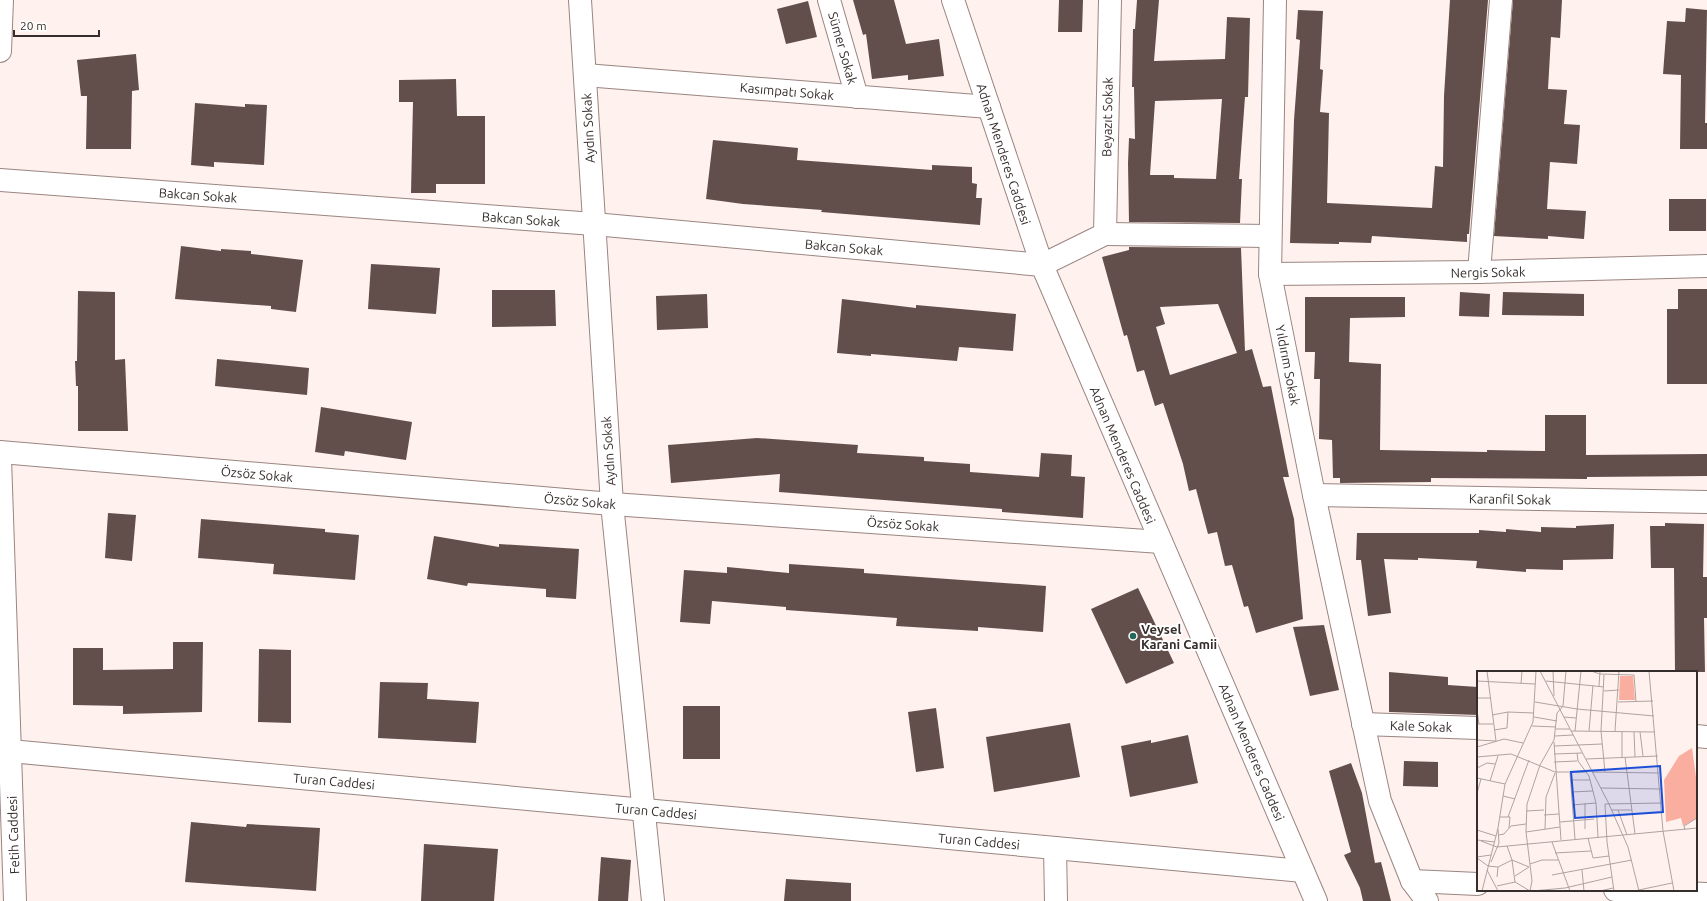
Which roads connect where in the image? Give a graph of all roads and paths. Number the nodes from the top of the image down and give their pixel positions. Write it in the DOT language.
graph roads {
  1 [pos="2,0"];
  2 [pos="580,0"];
  3 [pos="829,0"];
  4 [pos="953,0"];
  5 [pos="1110,0"];
  6 [pos="1275,0"];
  7 [pos="1501,0"];
  8 [pos="0,51"];
  9 [pos="585,75"];
  10 [pos="857,97"];
  11 [pos="989,107"];
  12 [pos="0,180"];
  13 [pos="594,224"];
  14 [pos="1104,234"];
  15 [pos="1270,236"];
  16 [pos="1042,265"];
  17 [pos="1707,266"];
  18 [pos="1479,272"];
  19 [pos="1270,274"];
  20 [pos="0,452"];
  21 [pos="0,458"];
  22 [pos="1314,496"];
  23 [pos="1707,502"];
  24 [pos="612,504"];
  25 [pos="1161,542"];
  26 [pos="1363,724"];
  27 [pos="1477,728"];
  28 [pos="1697,736"];
  29 [pos="1707,737"];
  30 [pos="10,751"];
  31 [pos="643,810"];
  32 [pos="1055,848"];
  33 [pos="1303,871"];
  34 [pos="1412,881"];
  35 [pos="1477,884"];
  36 [pos="1638,891"];
  37 [pos="1707,894"];
  38 [pos="15,901"];
  39 [pos="653,901"];
  40 [pos="1056,901"];
  41 [pos="1316,901"];
  42 [pos="1427,901"];
  1 -- 8 [label="street"];
  2 -- 9 [label="street, Aydın Sokak"];
  3 -- 10 [label="street, Sümer Sokak"];
  4 -- 11 [label="street, Adnan Menderes Caddesi"];
  5 -- 14 [label="street, Beyazıt Sokak"];
  6 -- 15 [label="street, Yıldırım Sokak"];
  7 -- 18 [label="street"];
  9 -- 10 [label="street, Kasımpatı Sokak"];
  9 -- 13 [label="street, Aydın Sokak"];
  10 -- 11 [label="street, Kasımpatı Sokak"];
  11 -- 16 [label="street, Adnan Menderes Caddesi"];
  12 -- 13 [label="street, Bakcan Sokak"];
  13 -- 16 [label="street, Bakcan Sokak"];
  13 -- 24 [label="street, Aydın Sokak"];
  14 -- 15 [label="street"];
  14 -- 16 [label="street"];
  15 -- 19 [label="street, Yıldırım Sokak"];
  16 -- 25 [label="street, Adnan Menderes Caddesi"];
  17 -- 18 [label="street, Nergis Sokak"];
  18 -- 19 [label="street, Nergis Sokak"];
  19 -- 22 [label="street, Yıldırım Sokak"];
  20 -- 24 [label="street, Özsöz Sokak"];
  21 -- 30 [label="street, Fetih Caddesi"];
  22 -- 23 [label="street, Karanfil Sokak"];
  22 -- 26 [label="street, Yıldırım Sokak"];
  24 -- 25 [label="street, Özsöz Sokak"];
  24 -- 31 [label="street, Aydın Sokak"];
  25 -- 33 [label="street, Adnan Menderes Caddesi"];
  26 -- 27 [label="street, Kale Sokak"];
  26 -- 34 [label="street, Yıldırım Sokak"];
  28 -- 29 [label="street"];
  30 -- 31 [label="street, Turan Caddesi"];
  30 -- 38 [label="street, Fetih Caddesi"];
  31 -- 32 [label="street, Turan Caddesi"];
  31 -- 39 [label="street, Aydın Sokak"];
  32 -- 33 [label="street, Turan Caddesi"];
  32 -- 40 [label="street"];
  33 -- 41 [label="street, Adnan Menderes Caddesi"];
  34 -- 35 [label="street"];
  34 -- 42 [label="street, Yıldırım Sokak"];
  36 -- 37 [label="street"];
}
